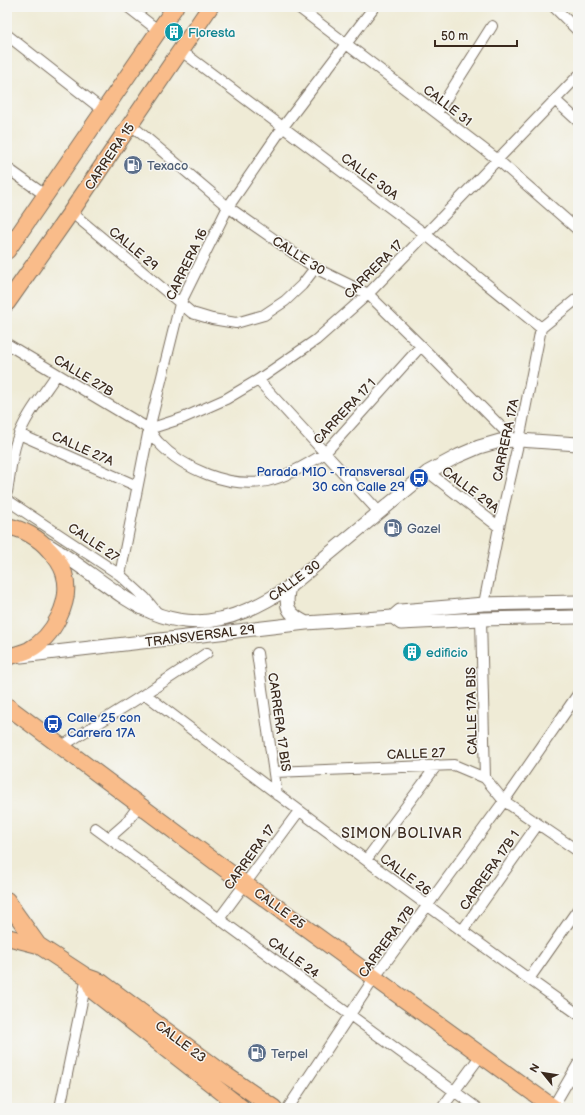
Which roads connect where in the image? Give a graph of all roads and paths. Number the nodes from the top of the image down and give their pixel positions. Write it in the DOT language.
graph roads {
  1 [pos="128,7"];
  2 [pos="175,7"];
  3 [pos="210,7"];
  4 [pos="298,7"];
  5 [pos="374,7"];
  6 [pos="554,7"];
  7 [pos="492,26"];
  8 [pos="159,31"];
  9 [pos="578,31"];
  10 [pos="7,35"];
  11 [pos="347,44"];
  12 [pos="180,50"];
  13 [pos="578,76"];
  14 [pos="555,100"];
  15 [pos="104,111"];
  16 [pos="437,113"];
  17 [pos="578,122"];
  18 [pos="130,124"];
  19 [pos="283,127"];
  20 [pos="498,160"];
  21 [pos="7,168"];
  22 [pos="45,195"];
  23 [pos="228,207"];
  24 [pos="71,212"];
  25 [pos="578,230"];
  26 [pos="425,234"];
  27 [pos="7,252"];
  28 [pos="315,268"];
  29 [pos="368,294"];
  30 [pos="578,298"];
  31 [pos="7,303"];
  32 [pos="180,304"];
  33 [pos="541,328"];
  34 [pos="7,344"];
  35 [pos="421,346"];
  36 [pos="57,374"];
  37 [pos="258,380"];
  38 [pos="149,429"];
  39 [pos="19,434"];
  40 [pos="516,440"];
  41 [pos="578,444"];
  42 [pos="325,453"];
  43 [pos="428,472"];
  44 [pos="137,486"];
  45 [pos="7,492"];
  46 [pos="7,500"];
  47 [pos="379,512"];
  48 [pos="7,526"];
  49 [pos="498,526"];
  50 [pos="39,540"];
  51 [pos="120,576"];
  52 [pos="289,587"];
  53 [pos="578,602"];
  54 [pos="484,604"];
  55 [pos="159,615"];
  56 [pos="393,617"];
  57 [pos="578,617"];
  58 [pos="481,619"];
  59 [pos="306,623"];
  60 [pos="207,654"];
  61 [pos="257,654"];
  62 [pos="8,657"];
  63 [pos="145,694"];
  64 [pos="578,694"];
  65 [pos="7,706"];
  66 [pos="62,746"];
  67 [pos="437,765"];
  68 [pos="274,772"];
  69 [pos="485,778"];
  70 [pos="277,795"];
  71 [pos="504,801"];
  72 [pos="140,804"];
  73 [pos="299,811"];
  74 [pos="538,824"];
  75 [pos="95,828"];
  76 [pos="109,838"];
  77 [pos="578,852"];
  78 [pos="366,860"];
  79 [pos="246,884"];
  80 [pos="7,900"];
  81 [pos="427,906"];
  82 [pos="578,909"];
  83 [pos="219,919"];
  84 [pos="462,931"];
  85 [pos="7,937"];
  86 [pos="38,944"];
  87 [pos="87,977"];
  88 [pos="375,977"];
  89 [pos="529,979"];
  90 [pos="578,1014"];
  91 [pos="350,1015"];
  92 [pos="481,1055"];
  93 [pos="578,1064"];
  94 [pos="454,1092"];
  95 [pos="554,1107"];
  96 [pos="60,1108"];
  97 [pos="242,1108"];
  98 [pos="274,1108"];
  99 [pos="288,1108"];
  100 [pos="442,1108"];
  101 [pos="477,1108"];
  1 -- 8 [label="street"];
  2 -- 8 [label="main road"];
  3 -- 12 [label="main road, CARRERA 15"];
  4 -- 11 [label="street, CALLE 31"];
  5 -- 11 [label="street, CARRERA 16"];
  6 -- 9 [label="street"];
  7 -- 16 [label="street"];
  8 -- 15 [label="main road"];
  10 -- 15 [label="street"];
  11 -- 16 [label="street, CALLE 31"];
  11 -- 19 [label="street, CARRERA 16"];
  12 -- 18 [label="main road, CARRERA 15"];
  12 -- 19 [label="street, CALLE 30A"];
  13 -- 14 [label="street, CARRERA 17"];
  14 -- 17 [label="street"];
  14 -- 20 [label="street, CARRERA 17"];
  15 -- 22 [label="main road"];
  16 -- 20 [label="street, CALLE 31"];
  18 -- 23 [label="street, CALLE 30"];
  18 -- 24 [label="main road, CARRERA 15"];
  19 -- 23 [label="street, CARRERA 16"];
  19 -- 26 [label="street, CALLE 30A"];
  20 -- 25 [label="street, CALLE 31"];
  20 -- 26 [label="street, CARRERA 17"];
  21 -- 22 [label="street"];
  22 -- 27 [label="main road"];
  23 -- 28 [label="street, CALLE 30"];
  23 -- 32 [label="street, CARRERA 16"];
  24 -- 31 [label="main road, CARRERA 15"];
  24 -- 32 [label="street, CALLE 29"];
  26 -- 29 [label="street, CARRERA 17"];
  26 -- 33 [label="street, CALLE 30A"];
  28 -- 29 [label="street, CALLE 30"];
  28 -- 32 [label="street, CALLE 29"];
  29 -- 35 [label="street, CALLE 30"];
  29 -- 37 [label="street, CARRERA 17"];
  30 -- 33 [label="street"];
  32 -- 38 [label="street, CARRERA 16"];
  33 -- 40 [label="street, CARRERA 17A"];
  34 -- 36 [label="street, CALLE 27B"];
  35 -- 40 [label="street, CALLE 30"];
  35 -- 42 [label="street, CARRERA 17 1"];
  36 -- 38 [label="street, CALLE 27B"];
  36 -- 39 [label="street"];
  37 -- 38 [label="street, CARRERA 17"];
  37 -- 42 [label="street"];
  38 -- 42 [label="street, CARRERA 17 1"];
  38 -- 44 [label="street, CARRERA 16"];
  39 -- 44 [label="street, CALLE 27A"];
  39 -- 45 [label="street"];
  40 -- 41 [label="street, CALLE 30"];
  40 -- 43 [label="street, CALLE 30"];
  40 -- 49 [label="street, CARRERA 17A"];
  42 -- 47 [label="street"];
  43 -- 47 [label="street, CALLE 30"];
  43 -- 49 [label="street, CALLE 29A"];
  44 -- 51 [label="street, CARRERA 16"];
  46 -- 51 [label="street, CALLE 27"];
  47 -- 52 [label="street, CALLE 30"];
  48 -- 50 [label="main road"];
  49 -- 54 [label="street, CARRERA 17A"];
  50 -- 55 [label="street, CALLE 30"];
  50 -- 62 [label="main road"];
  51 -- 55 [label="street, CALLE 27"];
  52 -- 55 [label="street, CALLE 30"];
  52 -- 59 [label="street"];
  53 -- 54 [label="street, TRANSVERSAL 29"];
  54 -- 56 [label="street, TRANSVERSAL 29"];
  56 -- 58 [label="street, TRANSVERSAL 29"];
  56 -- 59 [label="street, TRANSVERSAL 29"];
  57 -- 58 [label="street, TRANSVERSAL 29"];
  58 -- 69 [label="street, CALLE 17A BIS"];
  59 -- 62 [label="street, TRANSVERSAL 29"];
  60 -- 63 [label="street"];
  61 -- 68 [label="street, CARRERA 17 BIS"];
  63 -- 66 [label="street"];
  63 -- 70 [label="street, CALLE 26"];
  64 -- 71 [label="street, CARRERA 17B"];
  65 -- 66 [label="main road, CALLE 25"];
  66 -- 72 [label="main road, CALLE 25"];
  67 -- 68 [label="street, CALLE 27"];
  67 -- 69 [label="street, CALLE 27"];
  67 -- 78 [label="street"];
  68 -- 70 [label="street, CARRERA 17 BIS"];
  69 -- 71 [label="street, CALLE 27"];
  70 -- 73 [label="street, CALLE 26"];
  71 -- 74 [label="street, CALLE 27"];
  71 -- 81 [label="street, CARRERA 17B"];
  72 -- 76 [label="street"];
  72 -- 79 [label="main road, CALLE 25"];
  73 -- 78 [label="street, CALLE 26"];
  73 -- 79 [label="street, CARRERA 17"];
  74 -- 77 [label="street, CALLE 27"];
  74 -- 84 [label="street, CARRERA 17B 1"];
  75 -- 76 [label="street, CALLE 24"];
  76 -- 83 [label="street, CALLE 24"];
  78 -- 81 [label="street, CALLE 26"];
  79 -- 83 [label="street, CARRERA 17"];
  79 -- 88 [label="main road, CALLE 25"];
  80 -- 86 [label="main road, CALLE 23"];
  81 -- 84 [label="street, CALLE 26"];
  81 -- 88 [label="street, CARRERA 17B"];
  82 -- 89 [label="street"];
  83 -- 91 [label="street, CALLE 24"];
  84 -- 89 [label="street, CALLE 26"];
  85 -- 86 [label="main road"];
  86 -- 87 [label="main road, CALLE 23"];
  87 -- 96 [label="street"];
  87 -- 97 [label="main road, CALLE 23"];
  87 -- 98 [label="main road, CALLE 23"];
  88 -- 91 [label="street, CARRERA 17B"];
  88 -- 92 [label="main road, CALLE 25"];
  89 -- 90 [label="street, CALLE 26"];
  91 -- 94 [label="street, CALLE 24"];
  91 -- 99 [label="street, CARRERA 17B"];
  92 -- 94 [label="street"];
  92 -- 95 [label="main road, CALLE 25"];
  93 -- 95 [label="street"];
  94 -- 100 [label="street"];
  94 -- 101 [label="street, CALLE 24"];
}
